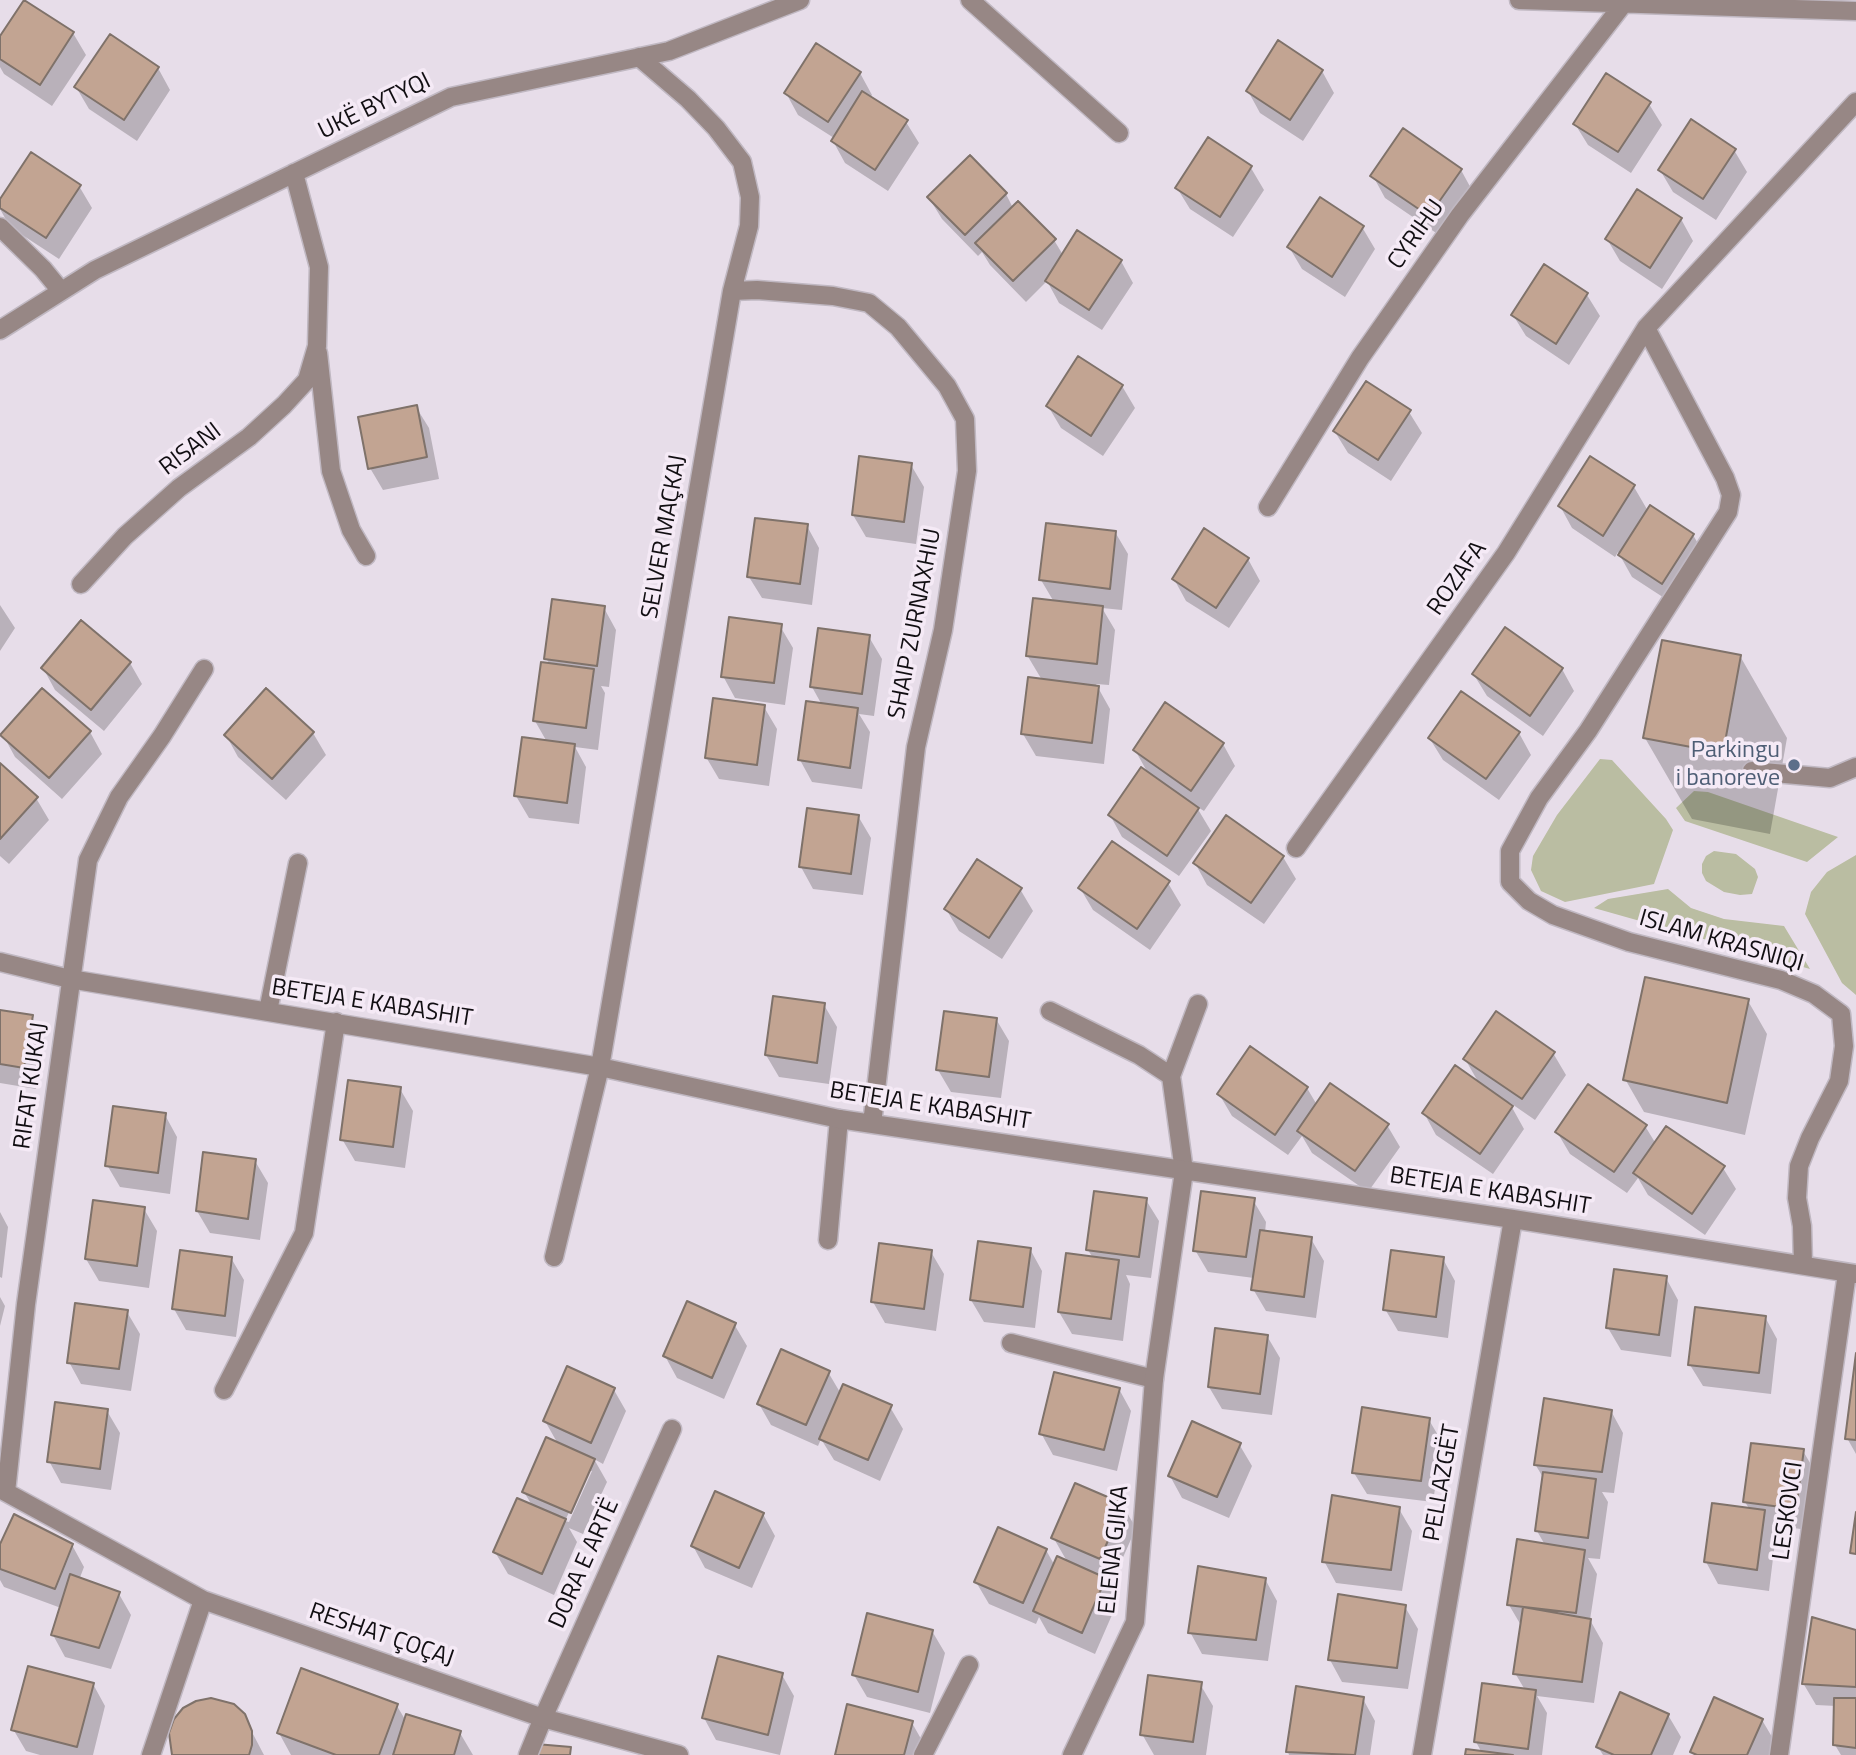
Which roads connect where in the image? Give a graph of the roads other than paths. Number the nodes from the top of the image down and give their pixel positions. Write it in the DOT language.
graph roads {
  1 [pos="800,0"];
  2 [pos="970,0"];
  3 [pos="1518,0"];
  4 [pos="1624,3"];
  5 [pos="1856,11"];
  6 [pos="639,57"];
  7 [pos="1853,113"];
  8 [pos="1119,133"];
  9 [pos="294,173"];
  10 [pos="0,227"];
  11 [pos="61,291"];
  12 [pos="732,291"];
  13 [pos="1646,328"];
  14 [pos="0,330"];
  15 [pos="317,346"];
  16 [pos="1268,507"];
  17 [pos="366,556"];
  18 [pos="81,584"];
  19 [pos="204,669"];
  20 [pos="1856,768"];
  21 [pos="1752,771"];
  22 [pos="1296,848"];
  23 [pos="298,863"];
  24 [pos="0,962"];
  25 [pos="70,979"];
  26 [pos="1198,1004"];
  27 [pos="268,1011"];
  28 [pos="1049,1011"];
  29 [pos="336,1022"];
  30 [pos="600,1067"];
  31 [pos="1171,1076"];
  32 [pos="839,1118"];
  33 [pos="872,1124"];
  34 [pos="1184,1171"];
  35 [pos="1513,1219"];
  36 [pos="828,1240"];
  37 [pos="554,1257"];
  38 [pos="1804,1265"];
  39 [pos="1852,1273"];
  40 [pos="1011,1343"];
  41 [pos="1154,1379"];
  42 [pos="225,1390"];
  43 [pos="672,1429"];
  44 [pos="3,1491"];
  45 [pos="203,1600"];
  46 [pos="969,1665"];
  47 [pos="543,1718"];
  48 [pos="640,1750"];
  49 [pos="151,1755"];
  50 [pos="528,1755"];
  51 [pos="679,1755"];
  52 [pos="923,1755"];
  53 [pos="1072,1755"];
  54 [pos="1422,1755"];
  55 [pos="1779,1755"];
  1 -- 6 [label="street, UKË BYTYQI"];
  2 -- 8 [label="street"];
  3 -- 4 [label="street"];
  4 -- 5 [label="street"];
  4 -- 16 [label="street, CYRIHU"];
  6 -- 9 [label="street, UKË BYTYQI"];
  6 -- 12 [label="street, SELVER MAÇKAJ"];
  7 -- 13 [label="street, ROZAFA"];
  9 -- 11 [label="street, UKË BYTYQI"];
  9 -- 15 [label="street, RISANI"];
  10 -- 11 [label="street"];
  11 -- 14 [label="street, UKË BYTYQI"];
  12 -- 30 [label="street, SELVER MAÇKAJ"];
  12 -- 33 [label="street, SHAIP ZURNAXHIU"];
  13 -- 22 [label="street, ROZAFA"];
  13 -- 38 [label="street, ISLAM KRASNIQI"];
  15 -- 17 [label="street, RISANI"];
  15 -- 18 [label="street, RISANI"];
  19 -- 25 [label="street, RIFAT KUKAJ"];
  20 -- 21 [label="street"];
  23 -- 27 [label="street"];
  24 -- 25 [label="street, BETEJA E KABASHIT"];
  25 -- 27 [label="street, BETEJA E KABASHIT"];
  25 -- 44 [label="street, RIFAT KUKAJ"];
  26 -- 31 [label="street"];
  27 -- 29 [label="street, BETEJA E KABASHIT"];
  28 -- 31 [label="street"];
  29 -- 30 [label="street, BETEJA E KABASHIT"];
  29 -- 42 [label="street"];
  30 -- 32 [label="street, BETEJA E KABASHIT"];
  30 -- 37 [label="street, SELVER MAÇKAJ"];
  31 -- 34 [label="street, ELENA GJIKA"];
  32 -- 33 [label="street, BETEJA E KABASHIT"];
  32 -- 36 [label="street"];
  33 -- 34 [label="street, BETEJA E KABASHIT"];
  34 -- 35 [label="street, BETEJA E KABASHIT"];
  34 -- 41 [label="street, ELENA GJIKA"];
  35 -- 38 [label="street, BETEJA E KABASHIT"];
  35 -- 54 [label="street, PELLAZGËT"];
  38 -- 39 [label="street, BETEJA E KABASHIT"];
  39 -- 55 [label="street, LESKOVCI"];
  40 -- 41 [label="street"];
  41 -- 53 [label="street, ELENA GJIKA"];
  43 -- 47 [label="street, DORA E ARTË"];
  44 -- 45 [label="street, RESHAT ÇOÇAJ"];
  45 -- 47 [label="street, RESHAT ÇOÇAJ"];
  45 -- 49 [label="street"];
  46 -- 52 [label="street"];
  47 -- 48 [label="street, RESHAT ÇOÇAJ"];
  47 -- 50 [label="street"];
  48 -- 51 [label="street, RESHAT ÇOÇAJ"];
}
